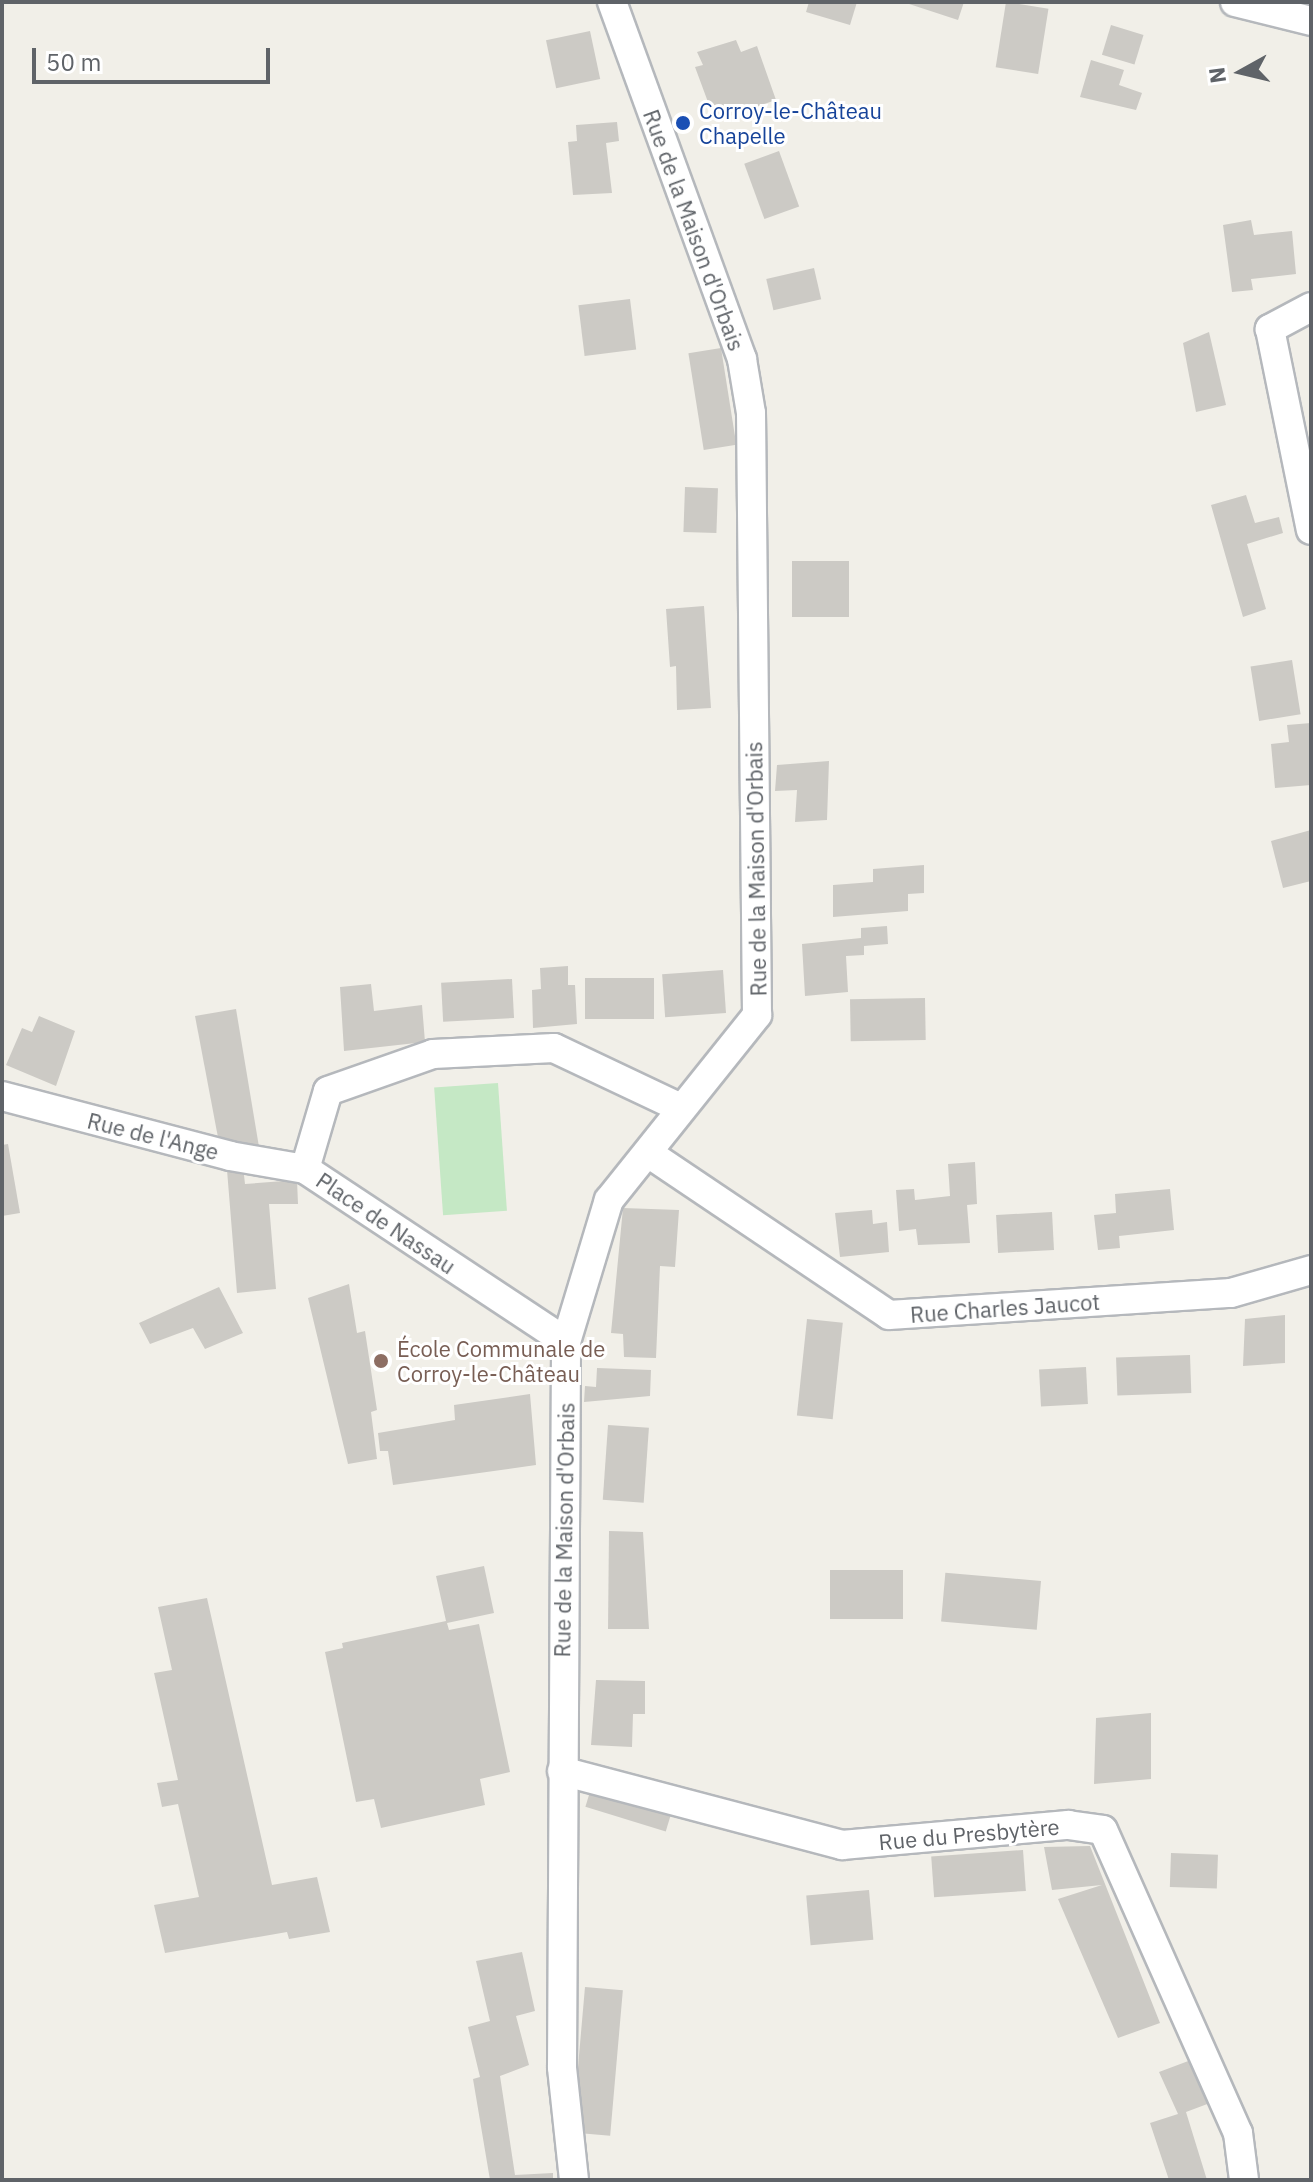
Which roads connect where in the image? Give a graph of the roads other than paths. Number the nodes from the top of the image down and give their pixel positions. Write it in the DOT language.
graph roads {
  1 [pos="612,2"];
  2 [pos="1235,2"];
  3 [pos="1311,21"];
  4 [pos="1311,307"];
  5 [pos="1311,530"];
  6 [pos="2,1096"];
  7 [pos="681,1108"];
  8 [pos="648,1153"];
  9 [pos="305,1169"];
  10 [pos="1311,1270"];
  11 [pos="566,1342"];
  12 [pos="562,1771"];
  13 [pos="574,2180"];
  14 [pos="1244,2180"];
  1 -- 7 [label="street, Rue de la Maison d'Orbais"];
  2 -- 3 [label="street"];
  4 -- 5 [label="street"];
  6 -- 9 [label="street, Rue de l'Ange"];
  7 -- 8 [label="street, Rue de la Maison d'Orbais"];
  7 -- 9 [label="street, Place de Nassau"];
  8 -- 10 [label="street, Rue Charles Jaucot"];
  8 -- 11 [label="street, Rue de la Maison d'Orbais"];
  9 -- 11 [label="street, Place de Nassau"];
  11 -- 12 [label="street, Rue de la Maison d'Orbais"];
  12 -- 13 [label="street, Rue de la Maison d'Orbais"];
  12 -- 14 [label="street, Rue du Presbytère"];
}
